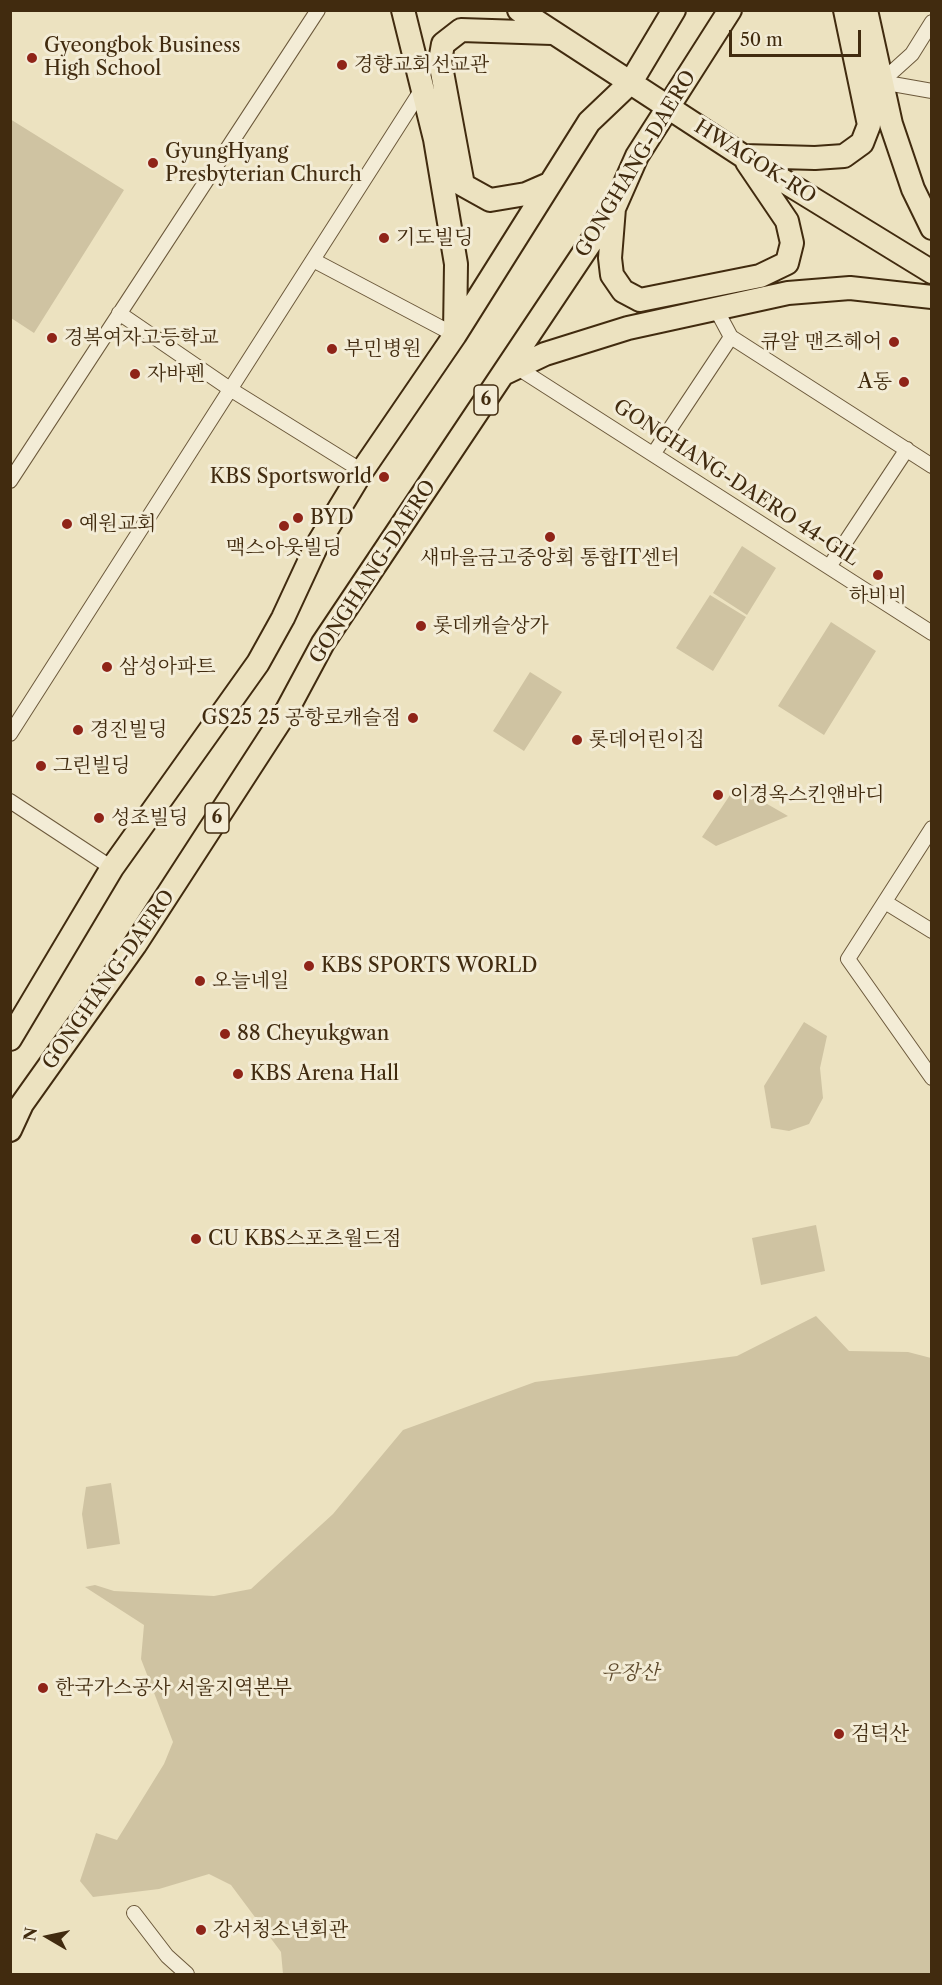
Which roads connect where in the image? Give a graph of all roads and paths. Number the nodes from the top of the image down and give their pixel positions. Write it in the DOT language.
graph roads {
  1 [pos="318,10"];
  2 [pos="403,10"];
  3 [pos="519,10"];
  4 [pos="544,10"];
  5 [pos="674,10"];
  6 [pos="845,10"];
  7 [pos="866,10"];
  8 [pos="731,12"];
  9 [pos="932,22"];
  10 [pos="554,33"];
  11 [pos="631,82"];
  12 [pos="881,82"];
  13 [pos="424,86"];
  14 [pos="932,91"];
  15 [pos="669,108"];
  16 [pos="743,156"];
  17 [pos="549,184"];
  18 [pos="615,206"];
  19 [pos="932,228"];
  20 [pos="313,260"];
  21 [pos="932,272"];
  22 [pos="932,297"];
  23 [pos="716,309"];
  24 [pos="119,313"];
  25 [pos="455,334"];
  26 [pos="731,337"];
  27 [pos="510,371"];
  28 [pos="230,389"];
  29 [pos="907,449"];
  30 [pos="654,453"];
  31 [pos="932,466"];
  32 [pos="362,471"];
  33 [pos="10,481"];
  34 [pos="829,567"];
  35 [pos="932,633"];
  36 [pos="10,734"];
  37 [pos="10,801"];
  38 [pos="932,828"];
  39 [pos="112,868"];
  40 [pos="885,902"];
  41 [pos="932,931"];
  42 [pos="10,1040"];
  43 [pos="932,1078"];
  44 [pos="10,1130"];
  45 [pos="134,1913"];
  46 [pos="187,1974"];
  1 -- 24 [label="street"];
  2 -- 13 [label="main road"];
  3 -- 10 [label="main road, HWAGOK-RO"];
  4 -- 10 [label="main road"];
  5 -- 11 [label="main road"];
  6 -- 16 [label="main road"];
  7 -- 12 [label="main road"];
  8 -- 15 [label="main road, GONGHANG-DAERO / 6"];
  9 -- 12 [label="street"];
  10 -- 11 [label="main road, HWAGOK-RO"];
  10 -- 17 [label="main road"];
  11 -- 15 [label="main road, HWAGOK-RO"];
  11 -- 17 [label="main road"];
  12 -- 14 [label="street"];
  12 -- 19 [label="main road"];
  13 -- 20 [label="street"];
  13 -- 25 [label="main road"];
  15 -- 16 [label="main road, HWAGOK-RO"];
  15 -- 18 [label="main road, GONGHANG-DAERO / 6"];
  16 -- 18 [label="main road"];
  16 -- 21 [label="main road, HWAGOK-RO"];
  17 -- 25 [label="main road"];
  18 -- 27 [label="main road, GONGHANG-DAERO / 6"];
  20 -- 25 [label="street"];
  20 -- 28 [label="street"];
  22 -- 23 [label="main road"];
  23 -- 26 [label="street"];
  23 -- 27 [label="main road"];
  24 -- 28 [label="street"];
  24 -- 33 [label="street"];
  25 -- 32 [label="main road"];
  26 -- 29 [label="street"];
  26 -- 30 [label="street"];
  27 -- 30 [label="street, GONGHANG-DAERO 44-GIL"];
  27 -- 44 [label="main road, GONGHANG-DAERO / 6"];
  28 -- 32 [label="street"];
  28 -- 36 [label="street"];
  29 -- 31 [label="street"];
  29 -- 34 [label="street"];
  30 -- 34 [label="street, GONGHANG-DAERO 44-GIL"];
  32 -- 39 [label="main road"];
  34 -- 35 [label="street, GONGHANG-DAERO 44-GIL"];
  37 -- 39 [label="street"];
  38 -- 40 [label="street"];
  39 -- 42 [label="main road"];
  40 -- 41 [label="street"];
  40 -- 43 [label="street"];
  45 -- 46 [label="street"];
}
